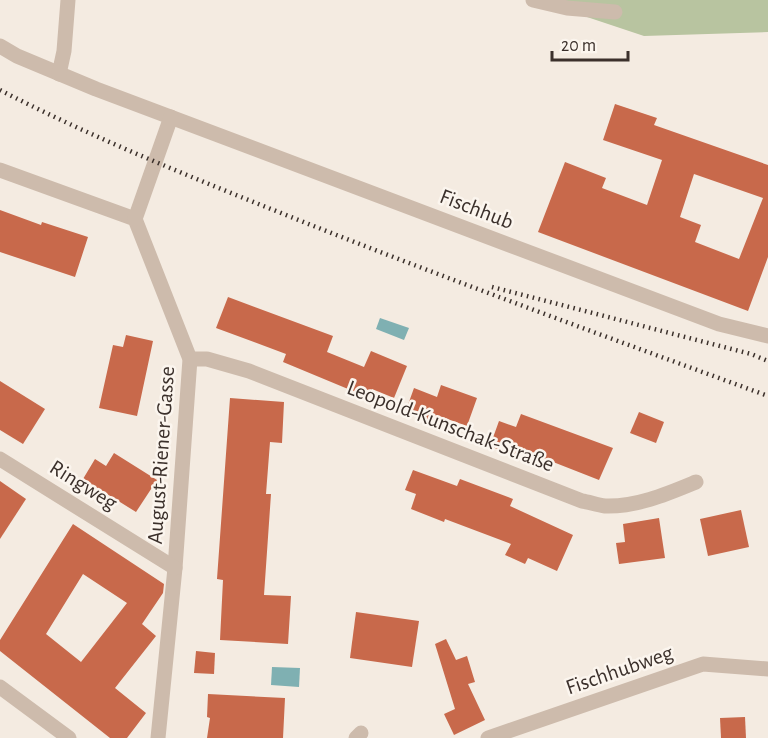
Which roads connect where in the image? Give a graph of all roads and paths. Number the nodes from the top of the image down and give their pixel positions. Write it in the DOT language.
graph roads {
  1 [pos="68,0"];
  2 [pos="533,0"];
  3 [pos="615,12"];
  4 [pos="0,46"];
  5 [pos="59,74"];
  6 [pos="171,117"];
  7 [pos="0,170"];
  8 [pos="135,219"];
  9 [pos="768,336"];
  10 [pos="190,359"];
  11 [pos="0,459"];
  12 [pos="696,482"];
  13 [pos="175,568"];
  14 [pos="768,669"];
  15 [pos="0,687"];
  16 [pos="69,738"];
  17 [pos="158,738"];
  18 [pos="488,738"];
  1 -- 5 [label="street"];
  2 -- 3 [label="street"];
  4 -- 5 [label="street, Fischhub"];
  5 -- 6 [label="street, Fischhub"];
  6 -- 8 [label="street"];
  6 -- 9 [label="street, Fischhub"];
  7 -- 8 [label="street"];
  8 -- 10 [label="street, August-Riener-Gasse"];
  10 -- 12 [label="street, Leopold-Kunschak-Straße"];
  10 -- 13 [label="street, August-Riener-Gasse"];
  11 -- 13 [label="street, Ringweg"];
  13 -- 17 [label="street, August-Riener-Gasse"];
  14 -- 18 [label="street, Fischhubweg"];
  15 -- 16 [label="street"];
}
